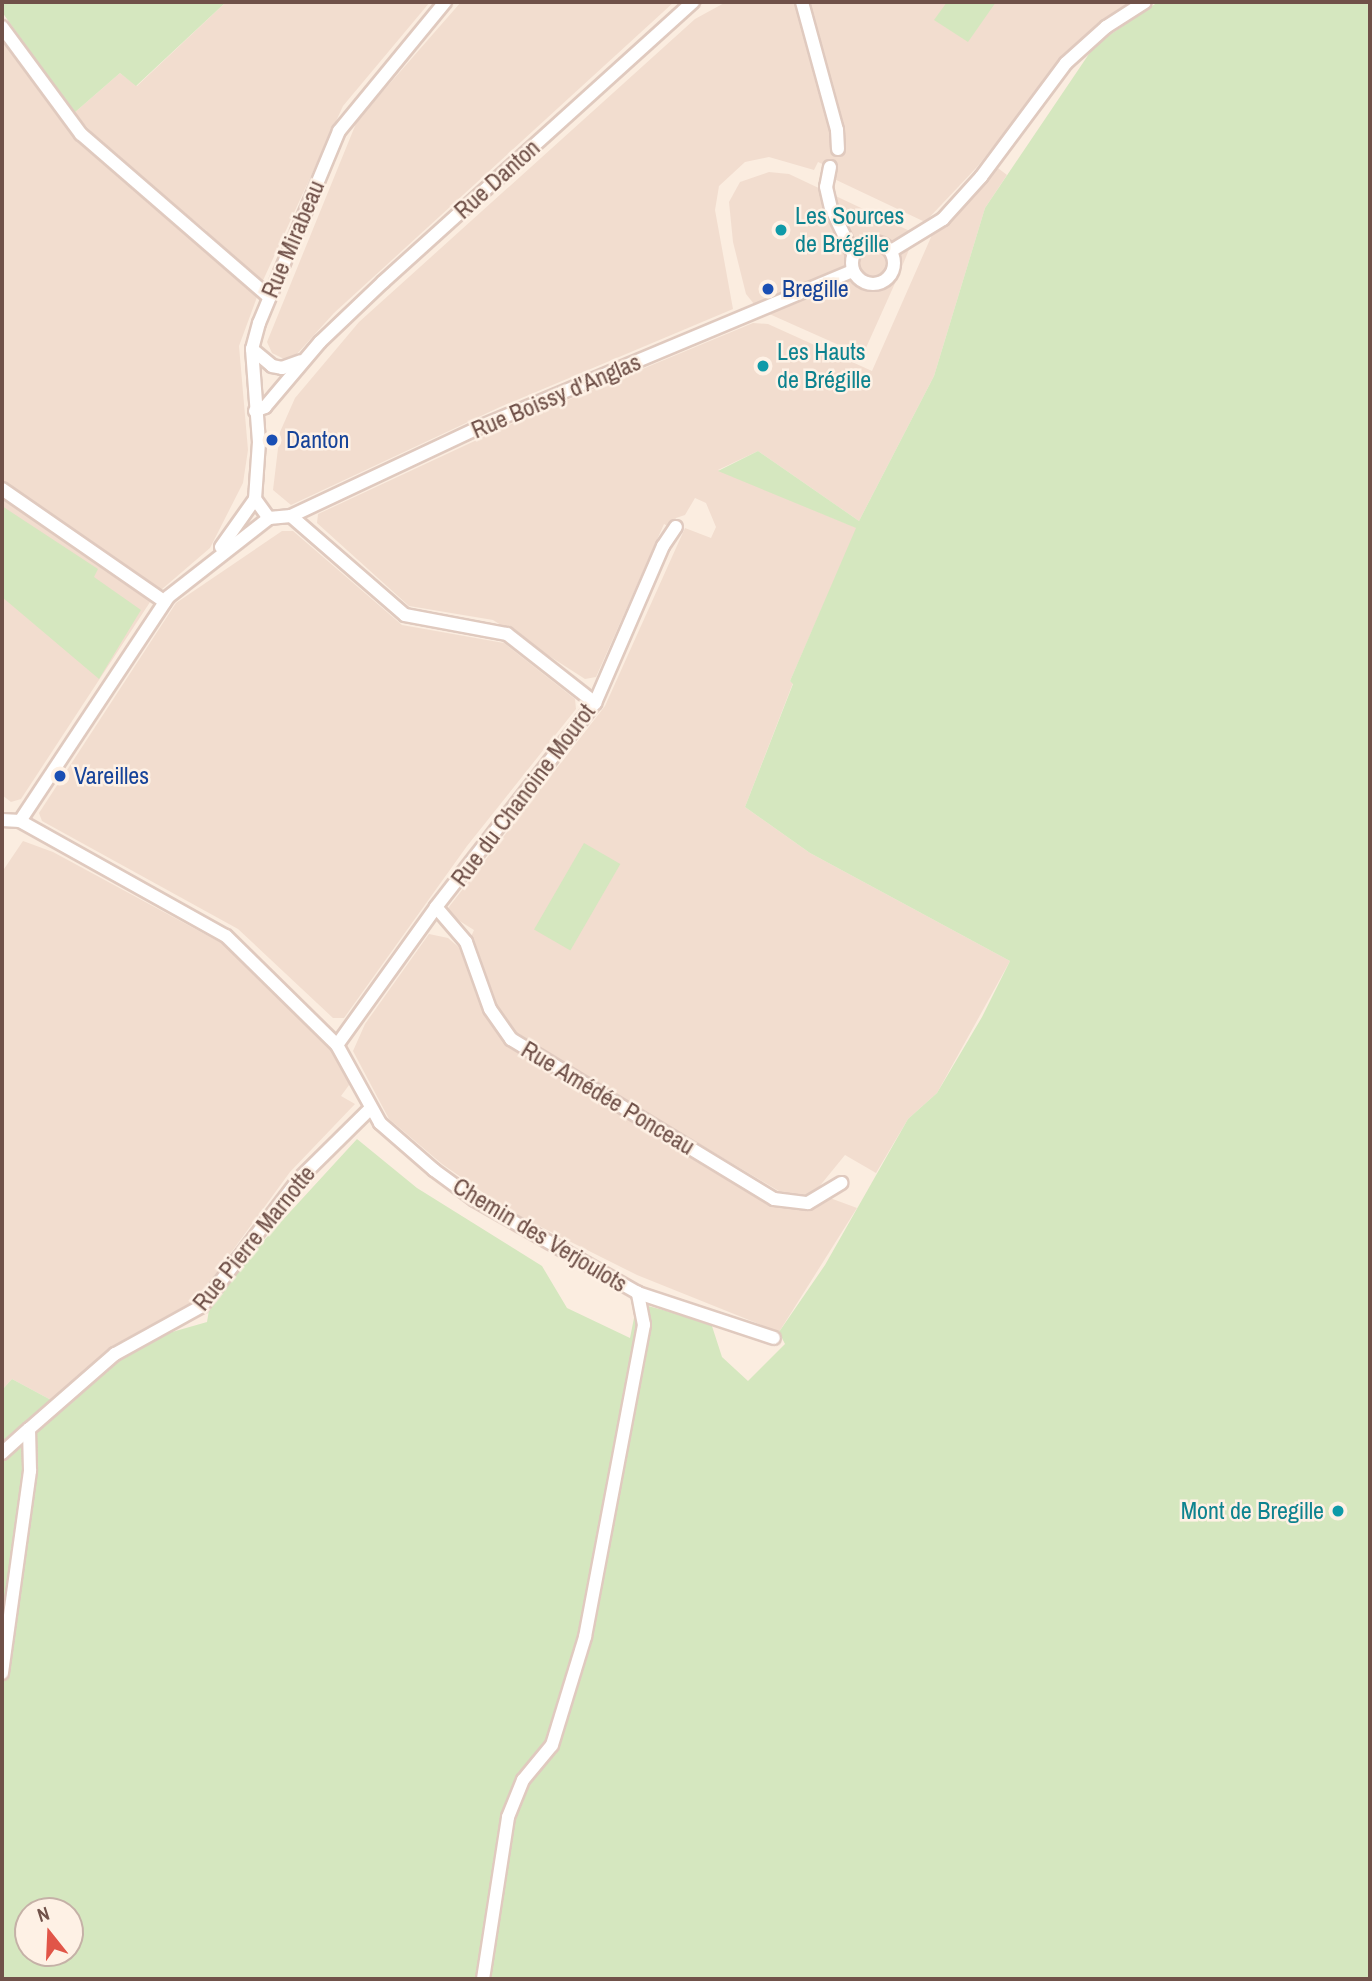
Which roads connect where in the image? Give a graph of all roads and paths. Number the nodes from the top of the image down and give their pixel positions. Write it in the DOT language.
graph roads {
  1 [pos="445,2"];
  2 [pos="693,2"];
  3 [pos="802,2"];
  4 [pos="1145,2"];
  5 [pos="2,27"];
  6 [pos="838,149"];
  7 [pos="830,167"];
  8 [pos="891,251"];
  9 [pos="853,254"];
  10 [pos="853,271"];
  11 [pos="268,296"];
  12 [pos="252,349"];
  13 [pos="304,359"];
  14 [pos="255,411"];
  15 [pos="2,489"];
  16 [pos="255,499"];
  17 [pos="265,516"];
  18 [pos="291,516"];
  19 [pos="676,527"];
  20 [pos="202,568"];
  21 [pos="165,602"];
  22 [pos="595,703"];
  23 [pos="2,820"];
  24 [pos="20,821"];
  25 [pos="436,907"];
  26 [pos="337,1045"];
  27 [pos="370,1110"];
  28 [pos="841,1183"];
  29 [pos="638,1293"];
  30 [pos="774,1338"];
  31 [pos="29,1429"];
  32 [pos="2,1453"];
  33 [pos="2,1672"];
  34 [pos="483,1979"];
  1 -- 11 [label="street, Rue Mirabeau"];
  2 -- 13 [label="street, Rue Danton"];
  3 -- 6 [label="street"];
  4 -- 8 [label="street"];
  5 -- 11 [label="street"];
  7 -- 9 [label="street"];
  8 -- 9 [label="street"];
  8 -- 10 [label="street"];
  9 -- 10 [label="street"];
  10 -- 18 [label="street, Rue Boissy d'Anglas"];
  11 -- 12 [label="street, Rue Mirabeau"];
  12 -- 13 [label="street"];
  12 -- 14 [label="street, Rue Mirabeau"];
  13 -- 14 [label="street, Rue Danton"];
  14 -- 16 [label="street, Rue Mirabeau"];
  15 -- 21 [label="street"];
  16 -- 17 [label="street"];
  16 -- 20 [label="street"];
  17 -- 18 [label="street, Rue Boissy d'Anglas"];
  17 -- 20 [label="street"];
  18 -- 22 [label="street"];
  19 -- 22 [label="street, Rue du Chanoine Mourot"];
  20 -- 21 [label="street"];
  21 -- 24 [label="street"];
  22 -- 25 [label="street, Rue du Chanoine Mourot"];
  23 -- 24 [label="street"];
  24 -- 26 [label="street, Chemin des Verjoulots"];
  25 -- 26 [label="street, Rue du Chanoine Mourot"];
  25 -- 28 [label="street, Rue Amédée Ponceau"];
  26 -- 27 [label="street, Chemin des Verjoulots"];
  27 -- 29 [label="street, Chemin des Verjoulots"];
  27 -- 31 [label="street, Rue Pierre Marnotte"];
  29 -- 30 [label="street, Chemin des Verjoulots"];
  29 -- 34 [label="street"];
  31 -- 32 [label="street, Rue Pierre Marnotte"];
  31 -- 33 [label="street"];
}
